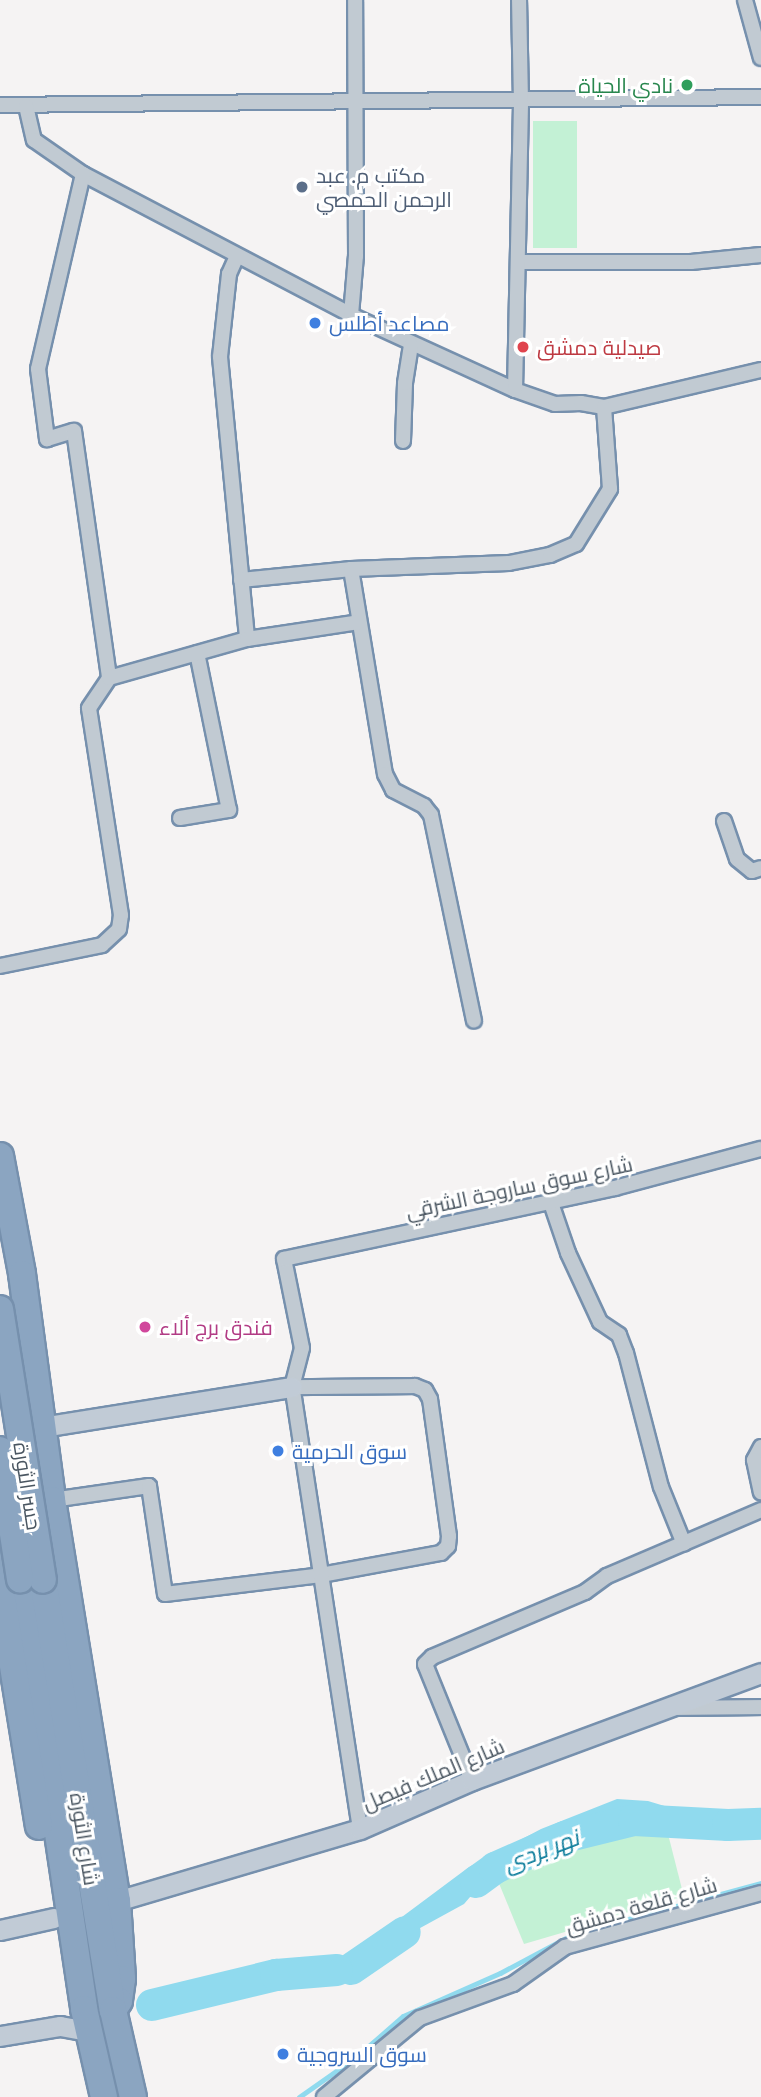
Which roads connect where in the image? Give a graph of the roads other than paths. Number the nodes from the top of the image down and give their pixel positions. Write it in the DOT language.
graph roads {
  1 [pos="355,0"];
  2 [pos="519,0"];
  3 [pos="746,0"];
  4 [pos="761,58"];
  5 [pos="761,97"];
  6 [pos="354,100"];
  7 [pos="521,102"];
  8 [pos="0,105"];
  9 [pos="26,106"];
  10 [pos="83,174"];
  11 [pos="761,255"];
  12 [pos="237,256"];
  13 [pos="518,262"];
  14 [pos="351,316"];
  15 [pos="411,345"];
  16 [pos="761,370"];
  17 [pos="515,390"];
  18 [pos="604,407"];
  19 [pos="403,441"];
  20 [pos="351,569"];
  21 [pos="241,580"];
  22 [pos="359,622"];
  23 [pos="247,639"];
  24 [pos="197,653"];
  25 [pos="109,678"];
  26 [pos="180,818"];
  27 [pos="724,821"];
  28 [pos="761,868"];
  29 [pos="0,966"];
  30 [pos="474,1021"];
  31 [pos="761,1149"];
  32 [pos="0,1156"];
  33 [pos="550,1199"];
  34 [pos="19,1253"];
  35 [pos="0,1273"];
  36 [pos="0,1310"];
  37 [pos="0,1333"];
  38 [pos="31,1338"];
  39 [pos="292,1387"];
  40 [pos="42,1427"];
  41 [pos="761,1447"];
  42 [pos="0,1450"];
  43 [pos="0,1482"];
  44 [pos="761,1492"];
  45 [pos="52,1500"];
  46 [pos="761,1510"];
  47 [pos="684,1544"];
  48 [pos="321,1575"];
  49 [pos="25,1576"];
  50 [pos="761,1673"];
  51 [pos="761,1707"];
  52 [pos="665,1708"];
  53 [pos="472,1780"];
  54 [pos="360,1829"];
  55 [pos="761,1894"];
  56 [pos="117,1901"];
  57 [pos="54,1918"];
  58 [pos="0,1930"];
  59 [pos="113,2010"];
  60 [pos="87,2020"];
  61 [pos="0,2036"];
  62 [pos="104,2097"];
  63 [pos="133,2097"];
  64 [pos="324,2097"];
  1 -- 6 [label="street"];
  2 -- 7 [label="street"];
  3 -- 4 [label="street"];
  5 -- 7 [label="street"];
  6 -- 7 [label="street"];
  6 -- 9 [label="street"];
  6 -- 14 [label="street"];
  7 -- 13 [label="street"];
  8 -- 9 [label="street"];
  9 -- 10 [label="street"];
  10 -- 12 [label="street"];
  10 -- 25 [label="street"];
  11 -- 13 [label="street"];
  12 -- 14 [label="street"];
  12 -- 21 [label="street"];
  13 -- 17 [label="street"];
  14 -- 15 [label="street"];
  15 -- 17 [label="street"];
  15 -- 19 [label="street"];
  16 -- 18 [label="street"];
  17 -- 18 [label="street"];
  18 -- 20 [label="street"];
  20 -- 21 [label="street"];
  20 -- 22 [label="street"];
  21 -- 23 [label="street"];
  22 -- 23 [label="street"];
  22 -- 30 [label="street"];
  23 -- 24 [label="street"];
  24 -- 25 [label="street"];
  24 -- 26 [label="street"];
  25 -- 29 [label="street"];
  27 -- 28 [label="street"];
  31 -- 33 [label="street, شارع سوق ساروجة الشرقي"];
  32 -- 34 [label="highway"];
  33 -- 39 [label="street, شارع سوق ساروجة الشرقي"];
  33 -- 47 [label="street"];
  34 -- 35 [label="highway"];
  34 -- 38 [label="highway"];
  36 -- 49 [label="highway, جسر الثورة, bridge"];
  37 -- 38 [label="highway"];
  38 -- 40 [label="highway"];
  39 -- 40 [label="street"];
  39 -- 48 [label="street"];
  39 -- 48 [label="street"];
  40 -- 43 [label="highway"];
  40 -- 45 [label="highway"];
  41 -- 44 [label="street"];
  42 -- 49 [label="highway, جسر الثورة, bridge"];
  45 -- 48 [label="street"];
  45 -- 49 [label="highway"];
  46 -- 47 [label="street"];
  47 -- 53 [label="street"];
  48 -- 54 [label="street"];
  49 -- 56 [label="highway"];
  49 -- 57 [label="highway"];
  49 -- 59 [label="highway, شارع الثورة"];
  49 -- 60 [label="highway, شارع الثورة"];
  50 -- 52 [label="street, شارع الملك فيصل"];
  51 -- 52 [label="street"];
  52 -- 53 [label="street, شارع الملك فيصل"];
  53 -- 54 [label="street, شارع الملك فيصل"];
  54 -- 56 [label="street, شارع الملك فيصل"];
  55 -- 64 [label="street, شارع قلعة دمشق"];
  56 -- 59 [label="highway"];
  57 -- 58 [label="street"];
  57 -- 60 [label="highway"];
  59 -- 63 [label="highway, شارع الثورة"];
  60 -- 61 [label="street"];
  60 -- 62 [label="highway, شارع الثورة"];
}
